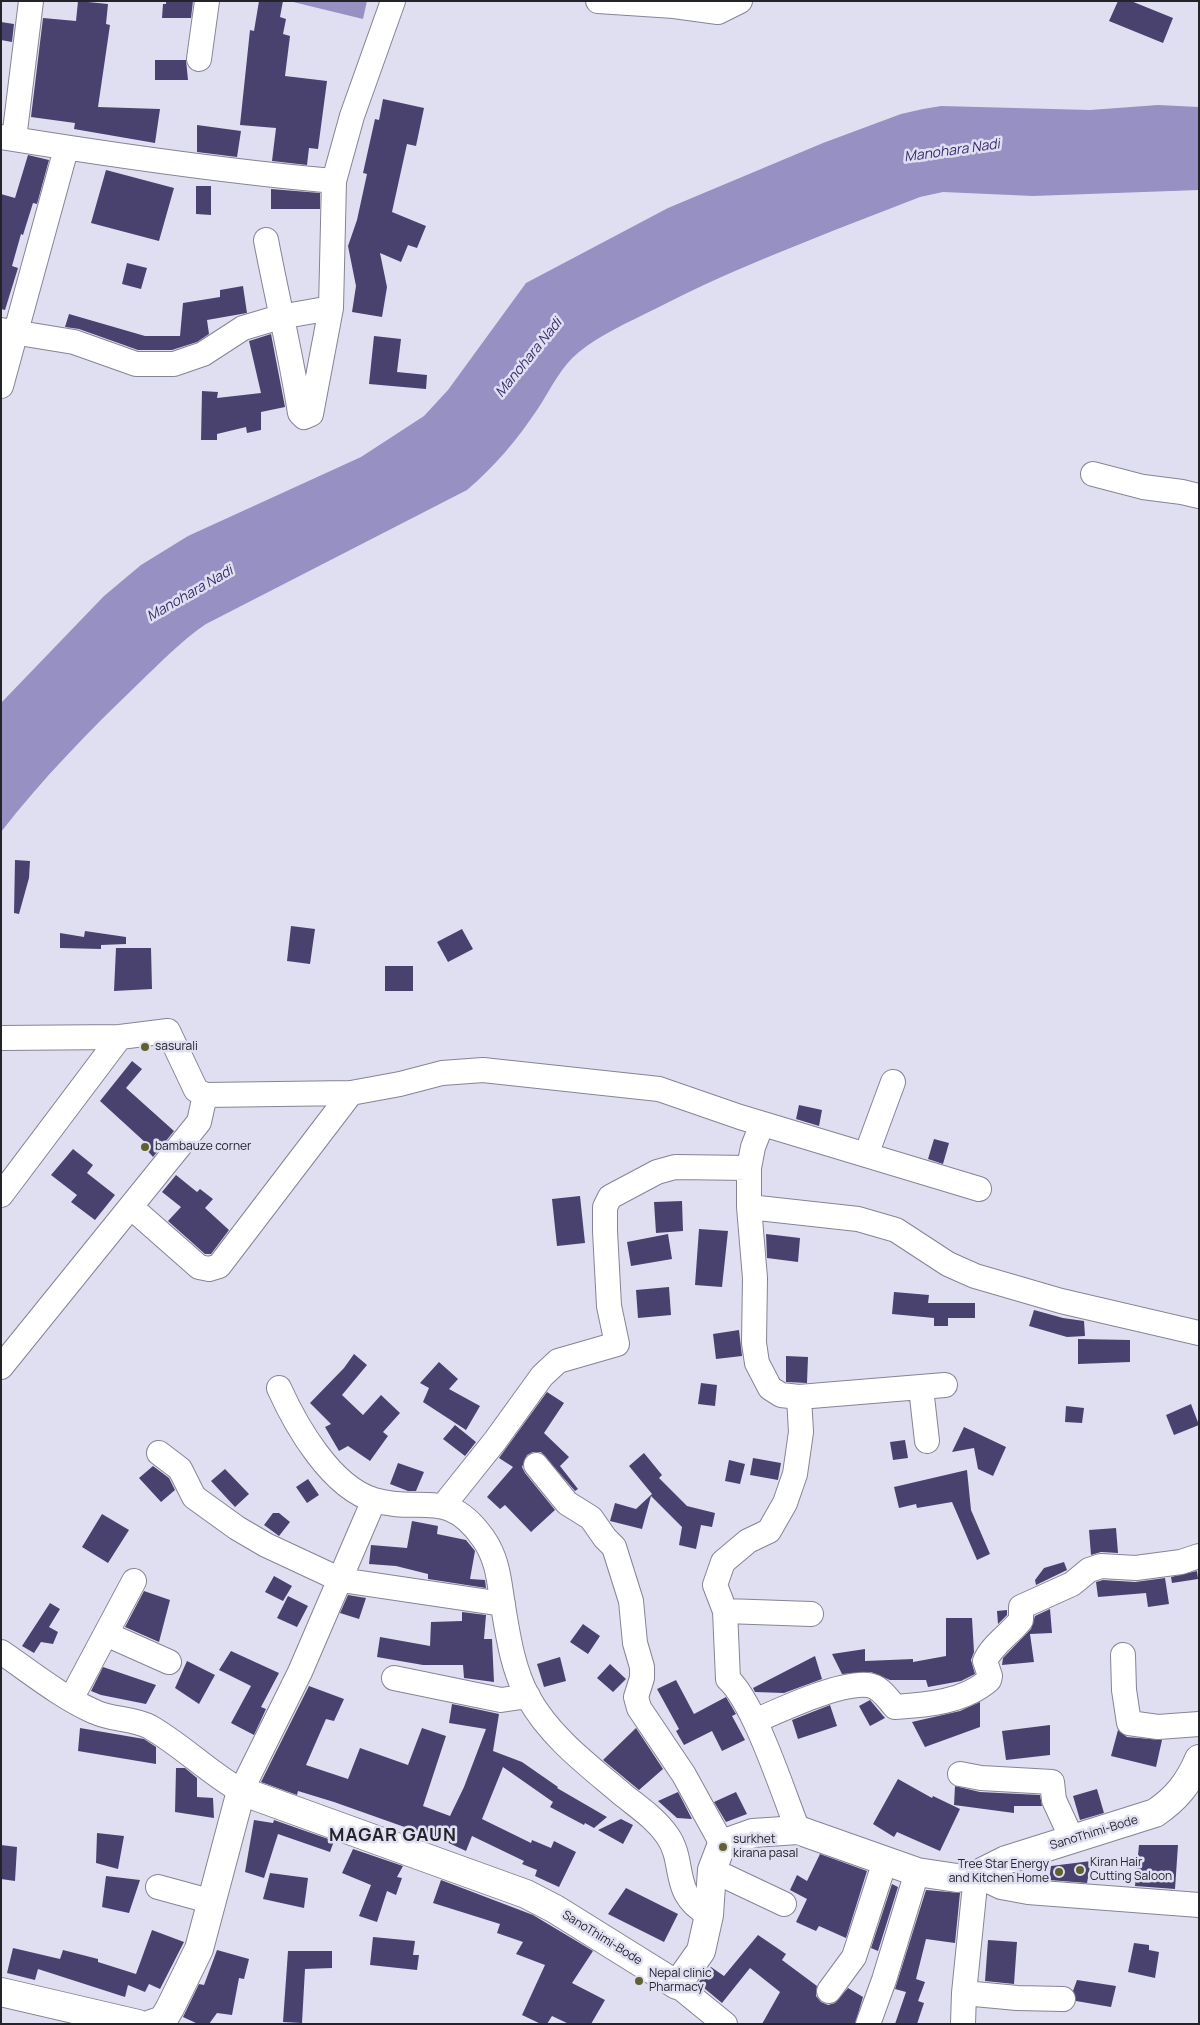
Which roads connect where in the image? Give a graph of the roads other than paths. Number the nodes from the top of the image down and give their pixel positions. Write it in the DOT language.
graph roads {
  1 [pos="31,1"];
  2 [pos="207,1"];
  3 [pos="393,1"];
  4 [pos="598,1"];
  5 [pos="740,1"];
  6 [pos="199,59"];
  7 [pos="8,138"];
  8 [pos="66,149"];
  9 [pos="334,181"];
  10 [pos="266,240"];
  11 [pos="331,308"];
  12 [pos="280,317"];
  13 [pos="9,332"];
  14 [pos="1,386"];
  15 [pos="1094,474"];
  16 [pos="1199,496"];
  17 [pos="120,1037"];
  18 [pos="1,1038"];
  19 [pos="893,1082"];
  20 [pos="351,1092"];
  21 [pos="205,1095"];
  22 [pos="762,1124"];
  23 [pos="866,1155"];
  24 [pos="749,1168"];
  25 [pos="979,1190"];
  26 [pos="1,1195"];
  27 [pos="749,1207"];
  28 [pos="132,1208"];
  29 [pos="1199,1333"];
  30 [pos="1,1367"];
  31 [pos="945,1385"];
  32 [pos="279,1388"];
  33 [pos="921,1388"];
  34 [pos="799,1397"];
  35 [pos="927,1441"];
  36 [pos="159,1453"];
  37 [pos="536,1465"];
  38 [pos="374,1500"];
  39 [pos="443,1506"];
  40 [pos="1199,1556"];
  41 [pos="341,1580"];
  42 [pos="134,1581"];
  43 [pos="503,1604"];
  44 [pos="725,1611"];
  45 [pos="811,1614"];
  46 [pos="106,1634"];
  47 [pos="1,1652"];
  48 [pos="1123,1655"];
  49 [pos="169,1662"];
  50 [pos="394,1678"];
  51 [pos="528,1696"];
  52 [pos="72,1699"];
  53 [pos="754,1721"];
  54 [pos="1199,1724"];
  55 [pos="1199,1759"];
  56 [pos="960,1774"];
  57 [pos="241,1791"];
  58 [pos="798,1830"];
  59 [pos="1072,1840"];
  60 [pos="722,1844"];
  61 [pos="885,1861"];
  62 [pos="712,1870"];
  63 [pos="918,1872"];
  64 [pos="976,1874"];
  65 [pos="158,1886"];
  66 [pos="212,1902"];
  67 [pos="784,1904"];
  68 [pos="1199,1904"];
  69 [pos="709,1915"];
  70 [pos="677,1985"];
  71 [pos="829,1991"];
  72 [pos="1,1992"];
  73 [pos="964,1993"];
  74 [pos="1063,1999"];
  75 [pos="138,2024"];
  76 [pos="151,2024"];
  77 [pos="725,2024"];
  78 [pos="868,2024"];
  79 [pos="963,2024"];
  1 -- 7 [label="street"];
  2 -- 6 [label="street"];
  3 -- 9 [label="street"];
  4 -- 5 [label="street"];
  7 -- 8 [label="street"];
  8 -- 9 [label="street"];
  8 -- 13 [label="street"];
  9 -- 11 [label="street"];
  10 -- 12 [label="street"];
  11 -- 12 [label="street"];
  11 -- 12 [label="street"];
  12 -- 13 [label="street"];
  13 -- 14 [label="street"];
  15 -- 16 [label="street"];
  17 -- 18 [label="street"];
  17 -- 21 [label="street"];
  17 -- 26 [label="street"];
  19 -- 23 [label="street"];
  20 -- 21 [label="street"];
  20 -- 22 [label="street"];
  20 -- 28 [label="street"];
  21 -- 28 [label="street"];
  22 -- 23 [label="street"];
  22 -- 24 [label="street"];
  23 -- 25 [label="street"];
  24 -- 27 [label="street"];
  24 -- 39 [label="street"];
  27 -- 29 [label="street"];
  27 -- 34 [label="street"];
  28 -- 30 [label="street"];
  31 -- 33 [label="street"];
  32 -- 38 [label="street"];
  33 -- 34 [label="street"];
  33 -- 35 [label="street"];
  34 -- 44 [label="street"];
  36 -- 41 [label="street"];
  37 -- 60 [label="street"];
  38 -- 39 [label="street"];
  38 -- 41 [label="street"];
  39 -- 43 [label="street"];
  40 -- 53 [label="street"];
  41 -- 43 [label="street"];
  41 -- 57 [label="street"];
  42 -- 46 [label="street"];
  43 -- 51 [label="street"];
  44 -- 45 [label="street"];
  44 -- 53 [label="street"];
  46 -- 49 [label="street"];
  46 -- 52 [label="street"];
  47 -- 52 [label="street"];
  48 -- 54 [label="street"];
  50 -- 51 [label="street"];
  51 -- 69 [label="street"];
  52 -- 57 [label="street"];
  53 -- 58 [label="street"];
  55 -- 59 [label="main road, SanoThimi-Bode"];
  56 -- 59 [label="street"];
  57 -- 66 [label="main road"];
  57 -- 70 [label="main road, SanoThimi-Bode"];
  58 -- 60 [label="main road, SanoThimi-Bode"];
  58 -- 61 [label="main road, SanoThimi-Bode"];
  59 -- 64 [label="main road, SanoThimi-Bode"];
  60 -- 62 [label="main road"];
  61 -- 63 [label="main road, SanoThimi-Bode"];
  61 -- 71 [label="street"];
  62 -- 67 [label="street"];
  62 -- 69 [label="main road"];
  63 -- 64 [label="main road, SanoThimi-Bode"];
  63 -- 78 [label="street"];
  64 -- 68 [label="street"];
  64 -- 73 [label="street"];
  65 -- 66 [label="street"];
  66 -- 76 [label="main road"];
  69 -- 70 [label="main road"];
  70 -- 77 [label="street"];
  72 -- 75 [label="main road"];
  73 -- 74 [label="street"];
  73 -- 79 [label="street"];
}
